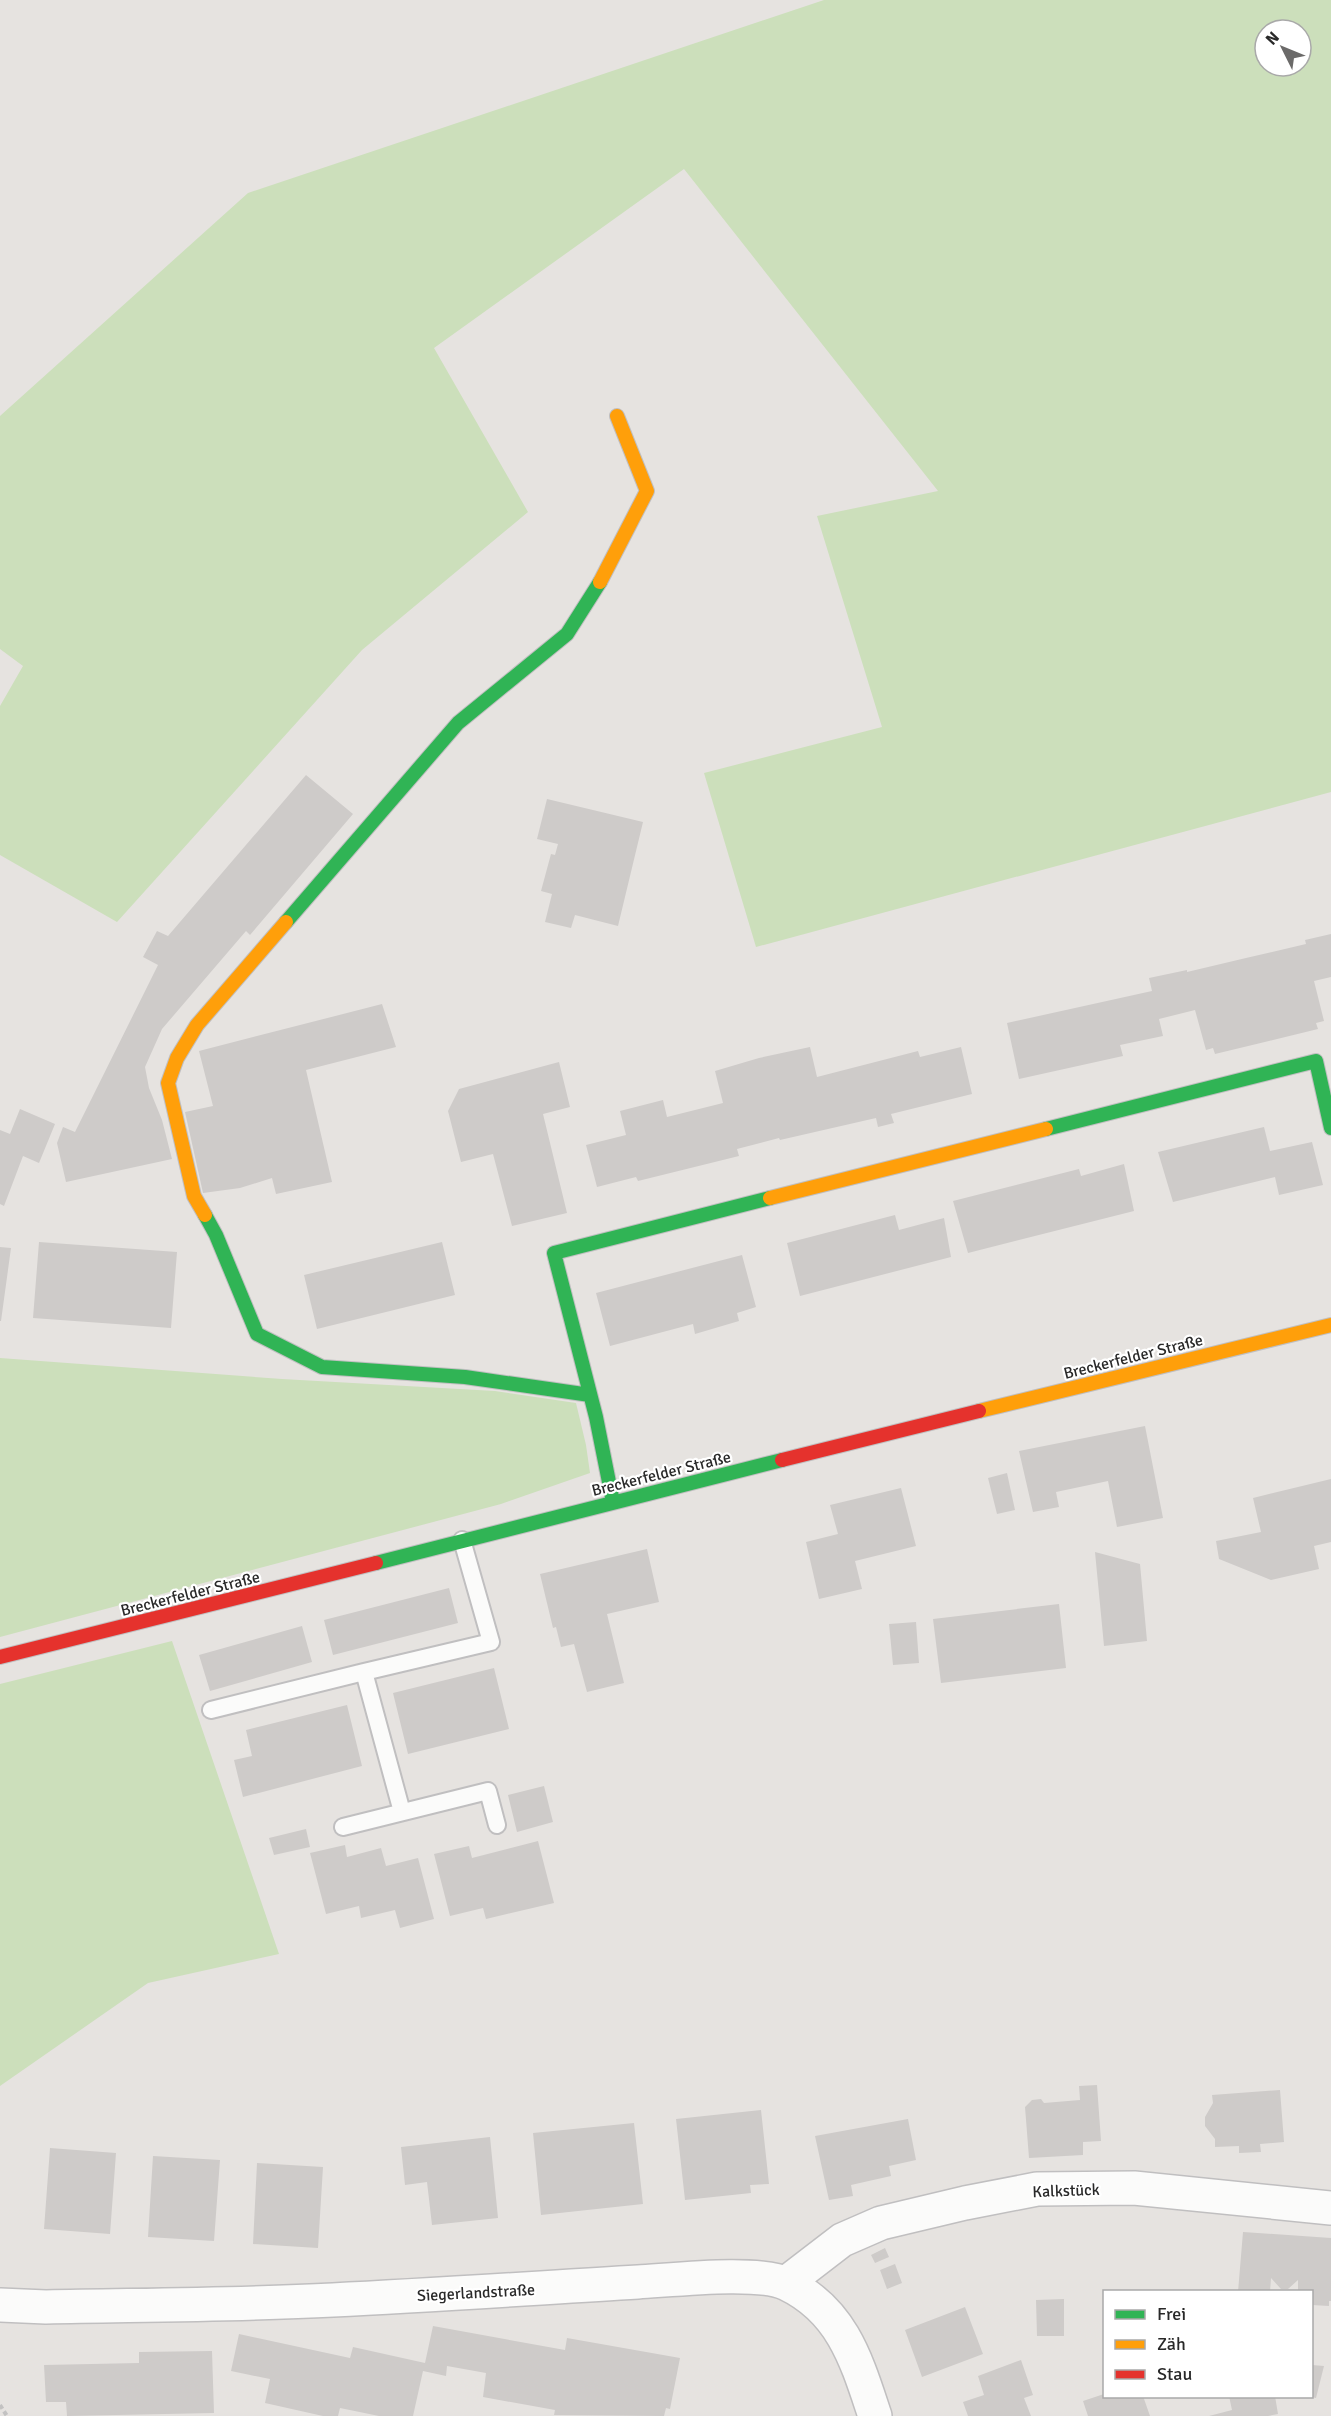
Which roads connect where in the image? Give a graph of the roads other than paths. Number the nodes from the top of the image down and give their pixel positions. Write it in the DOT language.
graph roads {
  1 [pos="617,416"];
  2 [pos="1331,1128"];
  3 [pos="1331,1324"];
  4 [pos="590,1395"];
  5 [pos="613,1503"];
  6 [pos="462,1540"];
  7 [pos="0,1657"];
  8 [pos="364,1672"];
  9 [pos="211,1710"];
  10 [pos="402,1812"];
  11 [pos="497,1826"];
  12 [pos="343,1827"];
  13 [pos="1331,2208"];
  14 [pos="786,2283"];
  15 [pos="0,2305"];
  16 [pos="875,2416"];
  1 -- 4 [label="street"];
  2 -- 4 [label="street"];
  3 -- 5 [label="street, Breckerfelder Straße"];
  4 -- 5 [label="street"];
  5 -- 6 [label="street, Breckerfelder Straße"];
  6 -- 7 [label="street, Breckerfelder Straße"];
  6 -- 8 [label="lane"];
  8 -- 9 [label="lane"];
  8 -- 10 [label="lane"];
  10 -- 11 [label="lane"];
  10 -- 12 [label="lane"];
  13 -- 14 [label="street, Kalkstück"];
  14 -- 15 [label="street, Siegerlandstraße"];
  14 -- 16 [label="street, Siegerlandstraße"];
}
